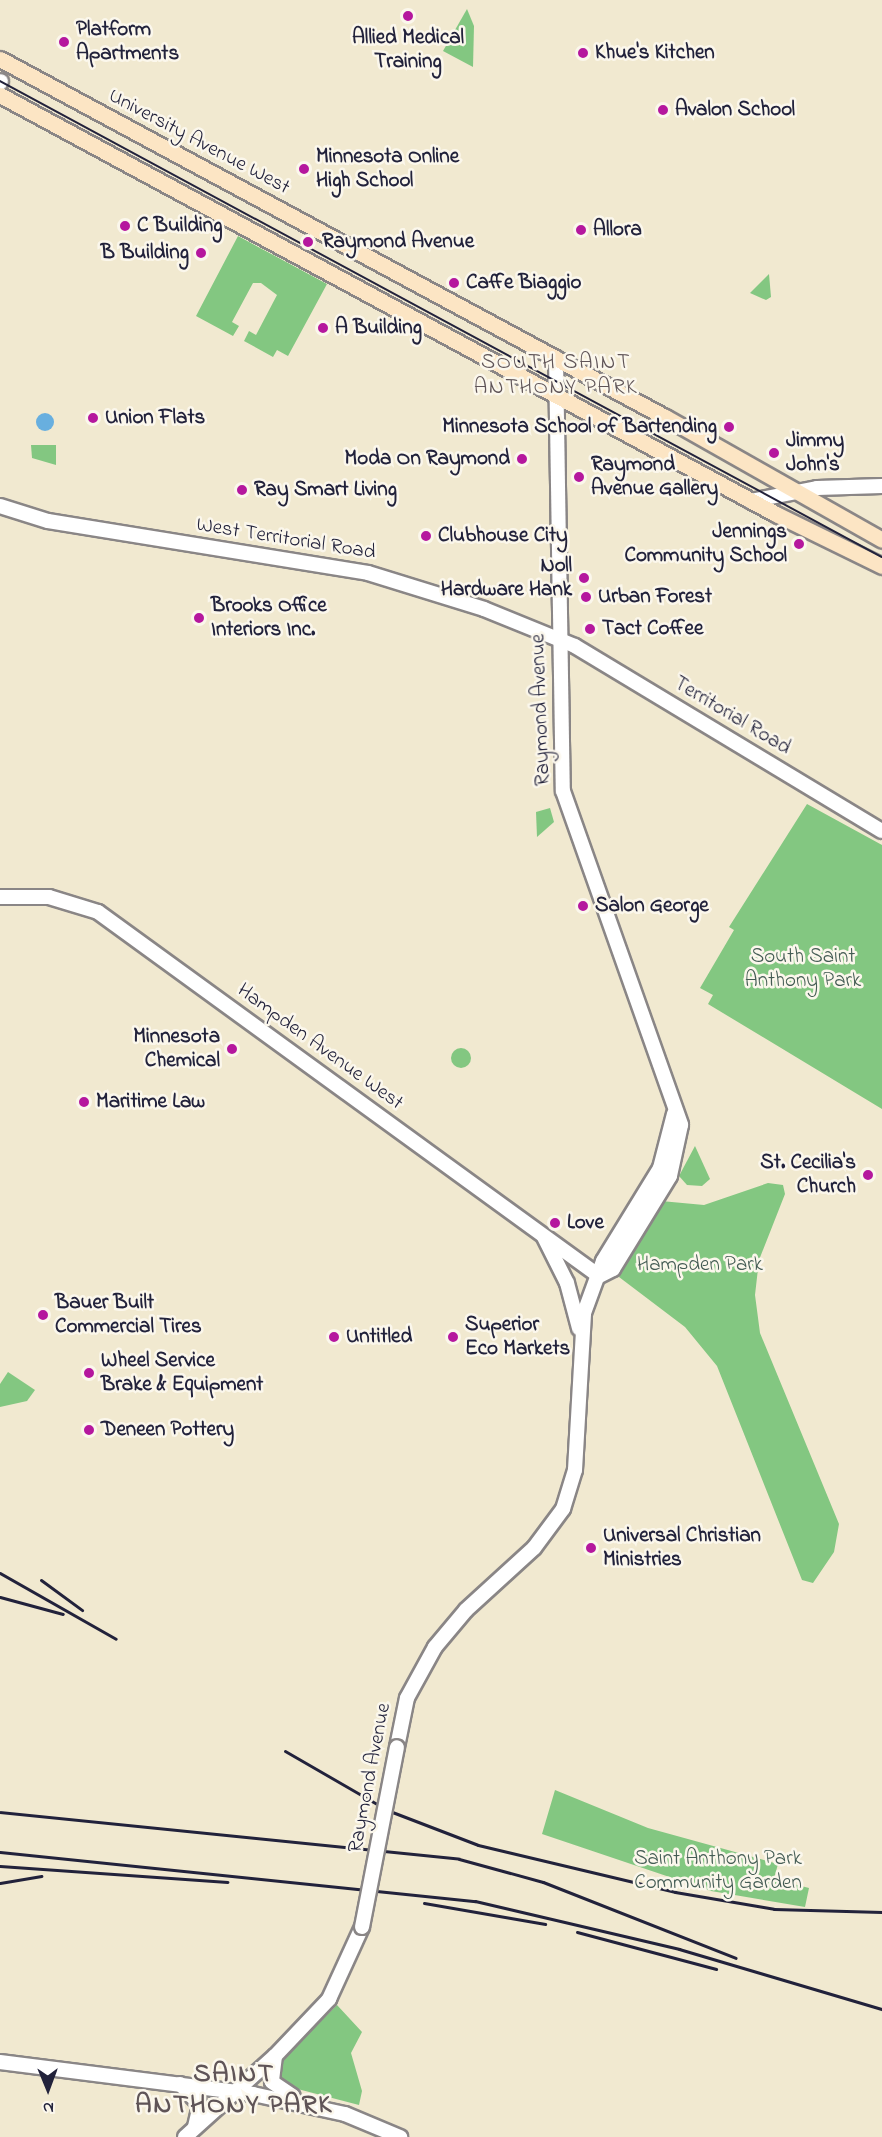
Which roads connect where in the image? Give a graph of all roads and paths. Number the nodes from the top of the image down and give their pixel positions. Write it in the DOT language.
graph roads {
  1 [pos="0,59"];
  2 [pos="0,86"];
  3 [pos="556,358"];
  4 [pos="557,395"];
  5 [pos="882,486"];
  6 [pos="800,492"];
  7 [pos="750,501"];
  8 [pos="0,506"];
  9 [pos="882,540"];
  10 [pos="882,566"];
  11 [pos="559,639"];
  12 [pos="882,831"];
  13 [pos="0,889"];
  14 [pos="0,897"];
  15 [pos="19,897"];
  16 [pos="542,1233"];
  17 [pos="599,1276"];
  18 [pos="581,1338"];
  19 [pos="275,2056"];
  20 [pos="0,2062"];
  21 [pos="180,2084"];
  22 [pos="234,2090"];
  23 [pos="297,2103"];
  24 [pos="195,2127"];
  25 [pos="185,2137"];
  26 [pos="400,2137"];
  1 -- 3 [label="main road, University Avenue West"];
  2 -- 4 [label="main road"];
  3 -- 4 [label="street, Raymond Avenue"];
  3 -- 6 [label="main road, University Avenue West"];
  4 -- 7 [label="main road"];
  4 -- 11 [label="street, Raymond Avenue"];
  5 -- 6 [label="street"];
  6 -- 7 [label="street"];
  6 -- 9 [label="main road, University Avenue West"];
  7 -- 10 [label="main road"];
  8 -- 11 [label="street, West Territorial Road"];
  11 -- 12 [label="street, Territorial Road"];
  11 -- 17 [label="street, Raymond Avenue"];
  13 -- 15 [label="street"];
  14 -- 15 [label="street, Hampden Avenue West"];
  15 -- 16 [label="street, Hampden Avenue West"];
  16 -- 17 [label="street, Hampden Avenue West"];
  16 -- 18 [label="street"];
  17 -- 18 [label="street, Raymond Avenue"];
  18 -- 19 [label="street, Raymond Avenue, bridge"];
  19 -- 22 [label="street, Raymond Avenue"];
  19 -- 23 [label="street"];
  20 -- 21 [label="street"];
  21 -- 22 [label="street"];
  21 -- 24 [label="street"];
  22 -- 23 [label="street"];
  22 -- 24 [label="street, Raymond Avenue"];
  23 -- 26 [label="street"];
  24 -- 25 [label="street, Raymond Avenue"];
}
